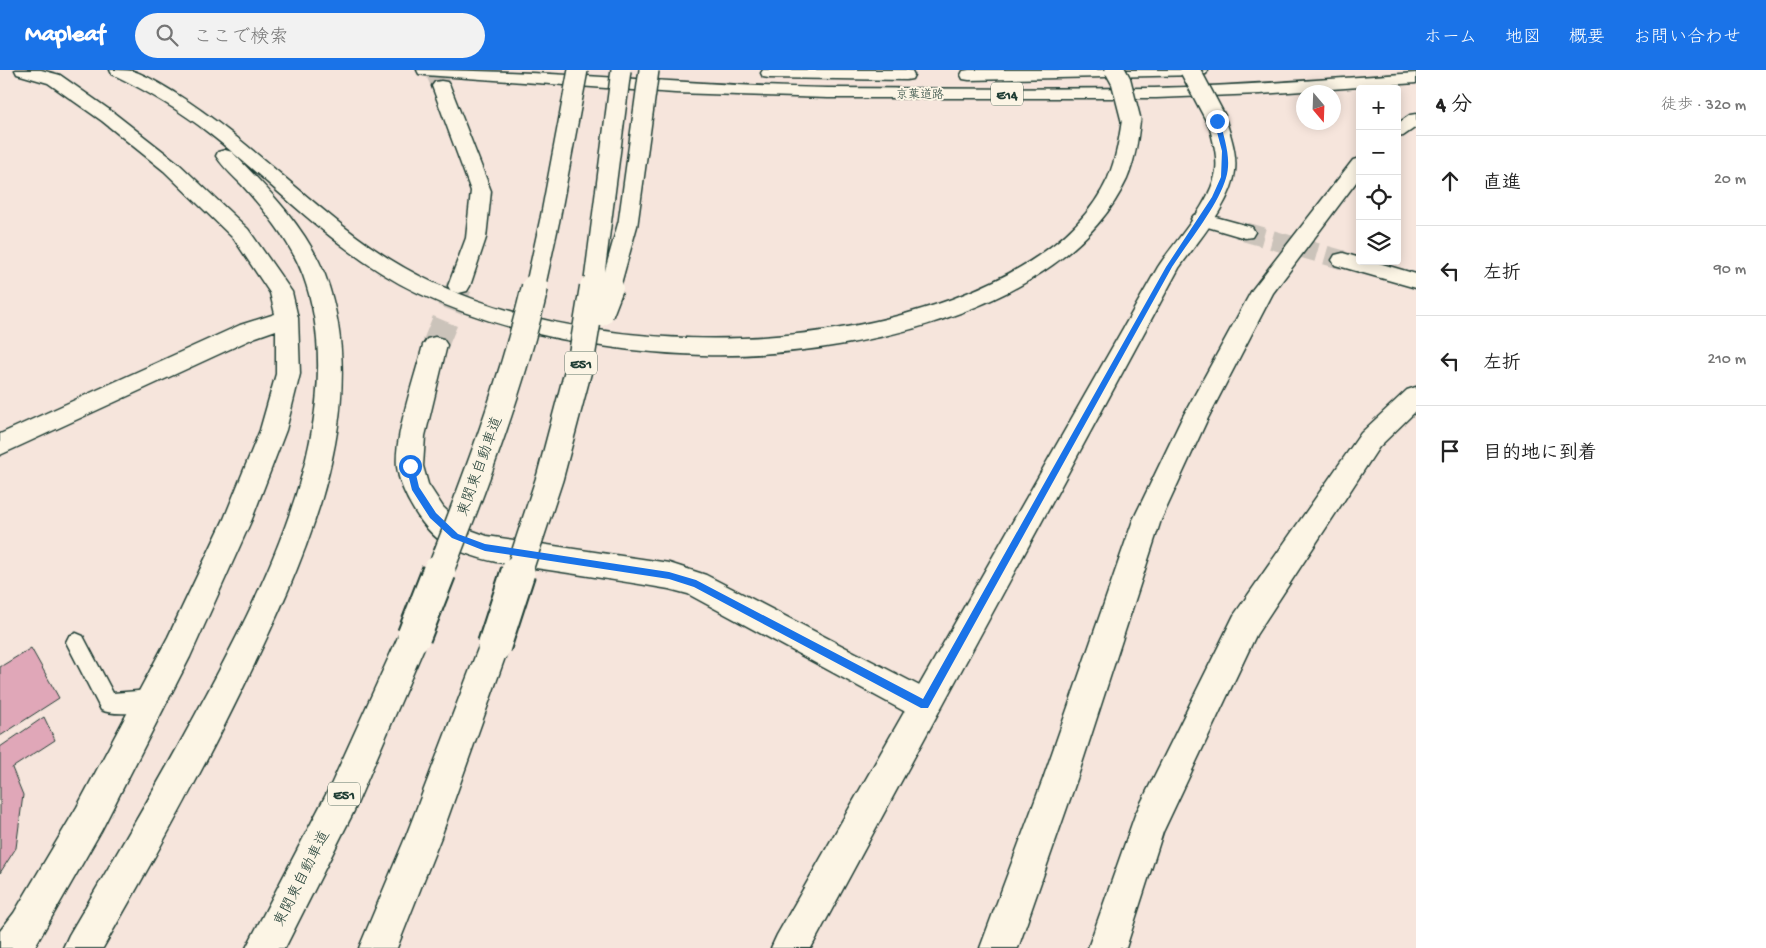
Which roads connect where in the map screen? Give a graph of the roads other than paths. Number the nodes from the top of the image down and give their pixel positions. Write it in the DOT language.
graph roads {
  1 [pos="23,70"];
  2 [pos="113,70"];
  3 [pos="118,70"];
  4 [pos="425,70"];
  5 [pos="578,70"];
  6 [pos="620,70"];
  7 [pos="649,70"];
  8 [pos="1115,70"];
  9 [pos="1190,70"];
  10 [pos="1200,70"];
  11 [pos="754,72"];
  12 [pos="925,75"];
  13 [pos="952,75"];
  14 [pos="1416,78"];
  15 [pos="441,86"];
  16 [pos="1416,119"];
  17 [pos="1400,130"];
  18 [pos="1356,169"];
  19 [pos="1201,219"];
  20 [pos="1245,232"];
  21 [pos="1343,260"];
  22 [pos="1416,281"];
  23 [pos="459,286"];
  24 [pos="287,318"];
  25 [pos="435,345"];
  26 [pos="582,360"];
  27 [pos="1416,396"];
  28 [pos="0,445"];
  29 [pos="76,642"];
  30 [pos="150,700"];
  31 [pos="924,705"];
  32 [pos="11,948"];
  33 [pos="82,948"];
  34 [pos="265,948"];
  35 [pos="378,948"];
  36 [pos="790,948"];
  37 [pos="999,948"];
  38 [pos="1107,948"];
  1 -- 24 [label="main road"];
  2 -- 33 [label="main road"];
  3 -- 8 [label="main road, bridge"];
  4 -- 14 [label="main road, 京葉道路 / E14"];
  5 -- 34 [label="main road, 東関東自動車道 / E51, bridge"];
  6 -- 26 [label="main road, E51, bridge"];
  7 -- 26 [label="main road, bridge"];
  9 -- 19 [label="main road, bridge"];
  10 -- 13 [label="main road, 京葉道路 / E14"];
  11 -- 12 [label="main road, 京葉道路"];
  15 -- 23 [label="main road"];
  16 -- 17 [label="main road"];
  18 -- 37 [label="main road"];
  19 -- 20 [label="main road"];
  19 -- 31 [label="main road"];
  21 -- 22 [label="main road"];
  24 -- 28 [label="main road"];
  24 -- 30 [label="main road"];
  25 -- 31 [label="main road"];
  26 -- 35 [label="main road, E51, bridge"];
  27 -- 38 [label="main road"];
  29 -- 30 [label="lane"];
  30 -- 32 [label="main road"];
  31 -- 36 [label="main road"];
}
